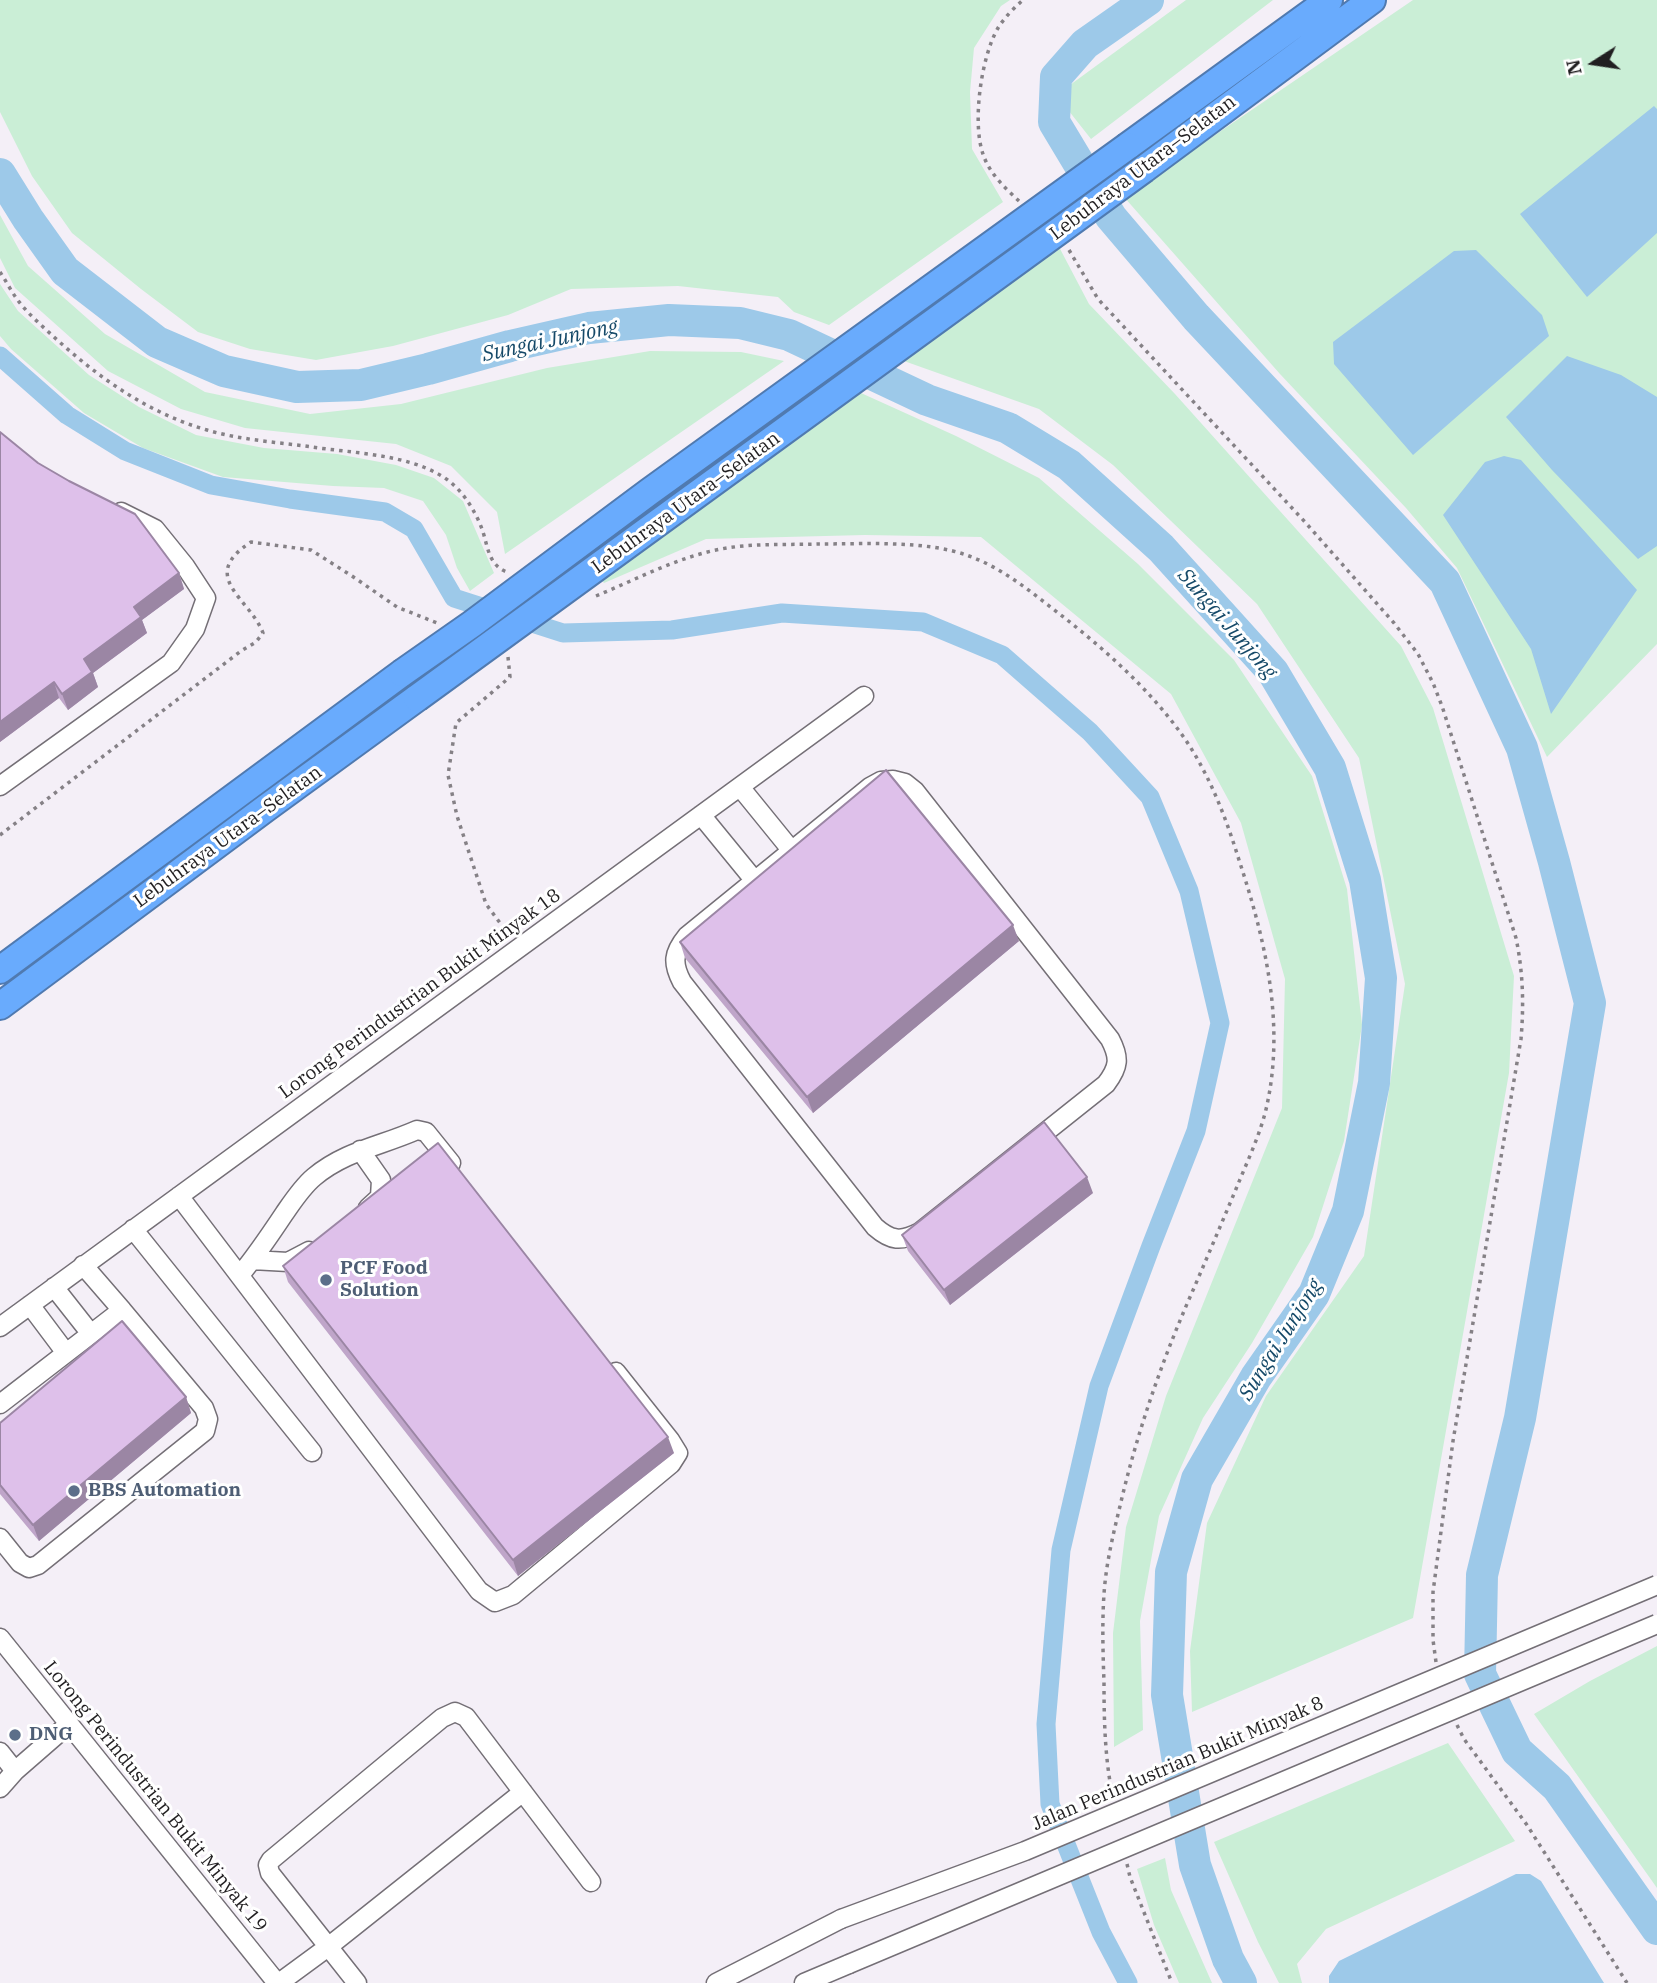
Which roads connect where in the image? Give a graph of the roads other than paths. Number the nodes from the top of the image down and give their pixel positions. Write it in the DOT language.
graph roads {
  1 [pos="1329,0"];
  2 [pos="1372,0"];
  3 [pos="100,500"];
  4 [pos="864,696"];
  5 [pos="0,786"];
  6 [pos="740,787"];
  7 [pos="701,815"];
  8 [pos="792,851"];
  9 [pos="755,881"];
  10 [pos="0,970"];
  11 [pos="0,1006"];
  12 [pos="360,1150"];
  13 [pos="460,1174"];
  14 [pos="179,1196"];
  15 [pos="359,1216"];
  16 [pos="133,1230"];
  17 [pos="322,1243"];
  18 [pos="253,1260"];
  19 [pos="83,1265"];
  20 [pos="240,1275"];
  21 [pos="54,1287"];
  22 [pos="30,1305"];
  23 [pos="122,1310"];
  24 [pos="0,1326"];
  25 [pos="90,1334"];
  26 [pos="66,1353"];
  27 [pos="603,1355"];
  28 [pos="0,1404"];
  29 [pos="312,1452"];
  30 [pos="0,1538"];
  31 [pos="1657,1585"];
  32 [pos="1657,1624"];
  33 [pos="0,1638"];
  34 [pos="69,1724"];
  35 [pos="0,1752"];
  36 [pos="15,1771"];
  37 [pos="0,1788"];
  38 [pos="523,1792"];
  39 [pos="591,1882"];
  40 [pos="328,1947"];
  41 [pos="278,1983"];
  42 [pos="357,1983"];
  43 [pos="716,1983"];
  44 [pos="804,1983"];
  1 -- 10 [label="highway, Lebuhraya Utara–Selatan, bridge"];
  2 -- 11 [label="highway, Lebuhraya Utara–Selatan, bridge"];
  3 -- 5 [label="street"];
  4 -- 6 [label="street, Lorong Perindustrian Bukit Minyak 18"];
  6 -- 7 [label="street, Lorong Perindustrian Bukit Minyak 18"];
  6 -- 8 [label="street"];
  7 -- 9 [label="street"];
  7 -- 14 [label="street, Lorong Perindustrian Bukit Minyak 18"];
  8 -- 9 [label="street"];
  8 -- 9 [label="street"];
  12 -- 13 [label="street"];
  12 -- 15 [label="street"];
  12 -- 18 [label="street"];
  14 -- 16 [label="street, Lorong Perindustrian Bukit Minyak 18"];
  14 -- 20 [label="street"];
  16 -- 19 [label="street, Lorong Perindustrian Bukit Minyak 18"];
  16 -- 29 [label="street"];
  17 -- 18 [label="street"];
  18 -- 20 [label="street"];
  19 -- 21 [label="street, Lorong Perindustrian Bukit Minyak 18"];
  19 -- 23 [label="street"];
  20 -- 27 [label="street"];
  21 -- 22 [label="street, Lorong Perindustrian Bukit Minyak 18"];
  21 -- 25 [label="street"];
  22 -- 24 [label="street, Lorong Perindustrian Bukit Minyak 18"];
  22 -- 26 [label="street"];
  23 -- 25 [label="street"];
  23 -- 30 [label="street"];
  25 -- 26 [label="street"];
  26 -- 28 [label="street"];
  31 -- 43 [label="street, Jalan Perindustrian Bukit Minyak 8, bridge"];
  32 -- 44 [label="street, bridge"];
  33 -- 34 [label="street, Lorong Perindustrian Bukit Minyak 19"];
  34 -- 36 [label="street"];
  34 -- 41 [label="street, Lorong Perindustrian Bukit Minyak 19"];
  35 -- 36 [label="street"];
  36 -- 37 [label="street"];
  38 -- 39 [label="street"];
  38 -- 40 [label="street"];
  38 -- 40 [label="street"];
  40 -- 41 [label="street"];
  40 -- 42 [label="street"];
}
